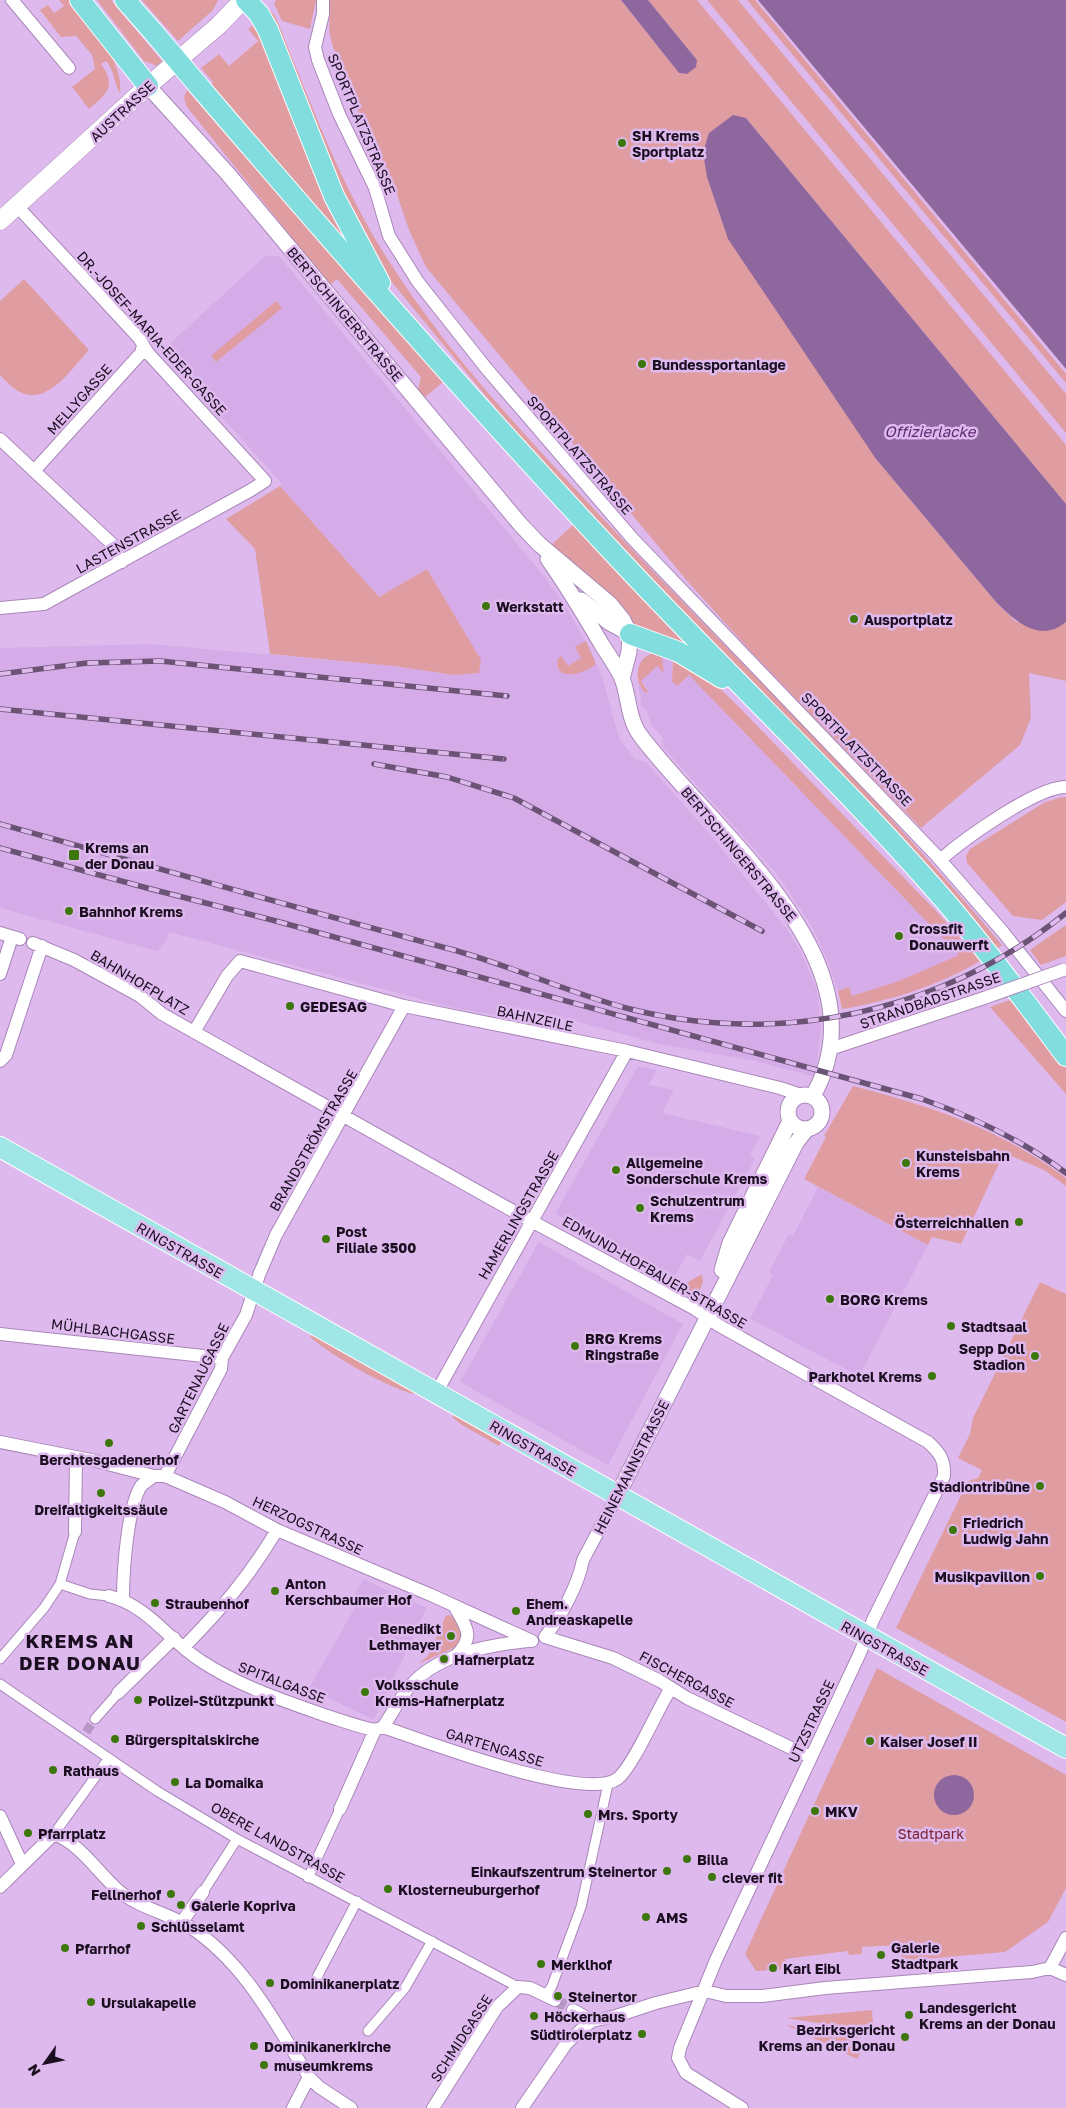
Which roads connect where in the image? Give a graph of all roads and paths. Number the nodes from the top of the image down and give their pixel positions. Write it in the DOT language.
graph roads {
  1 [pos="12,0"];
  2 [pos="80,0"];
  3 [pos="127,0"];
  4 [pos="245,0"];
  5 [pos="323,0"];
  6 [pos="69,68"];
  7 [pos="148,86"];
  8 [pos="17,206"];
  9 [pos="0,221"];
  10 [pos="404,323"];
  11 [pos="143,346"];
  12 [pos="0,439"];
  13 [pos="34,471"];
  14 [pos="264,481"];
  15 [pos="538,544"];
  16 [pos="122,562"];
  17 [pos="570,590"];
  18 [pos="0,608"];
  19 [pos="630,634"];
  20 [pos="622,679"];
  21 [pos="751,697"];
  22 [pos="1066,787"];
  23 [pos="940,860"];
  24 [pos="10,937"];
  25 [pos="264,967"];
  26 [pos="1065,969"];
  27 [pos="0,974"];
  28 [pos="404,1006"];
  29 [pos="1066,1010"];
  30 [pos="194,1032"];
  31 [pos="830,1049"];
  32 [pos="627,1051"];
  33 [pos="1066,1056"];
  34 [pos="0,1061"];
  35 [pos="807,1096"];
  36 [pos="343,1117"];
  37 [pos="790,1121"];
  38 [pos="806,1130"];
  39 [pos="0,1147"];
  40 [pos="532,1221"];
  41 [pos="254,1291"];
  42 [pos="717,1298"];
  43 [pos="708,1318"];
  44 [pos="0,1334"];
  45 [pos="222,1358"];
  46 [pos="439,1386"];
  47 [pos="0,1442"];
  48 [pos="76,1457"];
  49 [pos="945,1463"];
  50 [pos="160,1476"];
  51 [pos="617,1496"];
  52 [pos="277,1530"];
  53 [pos="75,1532"];
  54 [pos="60,1584"];
  55 [pos="109,1596"];
  56 [pos="123,1599"];
  57 [pos="456,1608"];
  58 [pos="545,1637"];
  59 [pos="866,1637"];
  60 [pos="174,1638"];
  61 [pos="532,1641"];
  62 [pos="14,1642"];
  63 [pos="184,1647"];
  64 [pos="22,1648"];
  65 [pos="456,1656"];
  66 [pos="0,1658"];
  67 [pos="0,1684"];
  68 [pos="671,1688"];
  69 [pos="118,1693"];
  70 [pos="96,1719"];
  71 [pos="379,1729"];
  72 [pos="1066,1748"];
  73 [pos="810,1757"];
  74 [pos="109,1758"];
  75 [pos="608,1784"];
  76 [pos="340,1809"];
  77 [pos="0,1816"];
  78 [pos="54,1834"];
  79 [pos="237,1839"];
  80 [pos="22,1864"];
  81 [pos="308,1878"];
  82 [pos="0,1887"];
  83 [pos="203,1892"];
  84 [pos="357,1901"];
  85 [pos="182,1922"];
  86 [pos="1066,1938"];
  87 [pos="432,1941"];
  88 [pos="1050,1968"];
  89 [pos="1066,1976"];
  90 [pos="316,1979"];
  91 [pos="518,1987"];
  92 [pos="705,1991"];
  93 [pos="550,1998"];
  94 [pos="574,2010"];
  95 [pos="592,2020"];
  96 [pos="368,2031"];
  97 [pos="309,2077"];
  98 [pos="347,2107"];
  99 [pos="294,2108"];
  100 [pos="433,2108"];
  101 [pos="522,2108"];
  102 [pos="742,2108"];
  1 -- 6 [label="street"];
  2 -- 7 [label="highway"];
  3 -- 10 [label="highway, bridge"];
  4 -- 7 [label="main road, AUSTRASSE"];
  4 -- 10 [label="highway"];
  5 -- 23 [label="street, SPORTPLATZSTRASSE"];
  7 -- 8 [label="main road, AUSTRASSE"];
  7 -- 15 [label="street, BERTSCHINGERSTRASSE"];
  8 -- 9 [label="main road, AUSTRASSE"];
  8 -- 11 [label="street, DR.-JOSEF-MARIA-EDER-GASSE"];
  10 -- 21 [label="highway"];
  11 -- 13 [label="street, MELLYGASSE"];
  11 -- 14 [label="street, DR.-JOSEF-MARIA-EDER-GASSE"];
  12 -- 13 [label="street"];
  13 -- 16 [label="street"];
  14 -- 16 [label="street, LASTENSTRASSE"];
  15 -- 17 [label="street, BERTSCHINGERSTRASSE"];
  15 -- 19 [label="street, BERTSCHINGERSTRASSE"];
  16 -- 18 [label="street, LASTENSTRASSE"];
  17 -- 19 [label="street, BERTSCHINGERSTRASSE"];
  17 -- 20 [label="street, BERTSCHINGERSTRASSE"];
  19 -- 20 [label="street, BERTSCHINGERSTRASSE"];
  19 -- 21 [label="highway"];
  20 -- 31 [label="street, BERTSCHINGERSTRASSE"];
  21 -- 33 [label="highway"];
  22 -- 23 [label="street"];
  23 -- 29 [label="street"];
  24 -- 27 [label="street"];
  25 -- 28 [label="street, BAHNZEILE"];
  25 -- 30 [label="street, BAHNHOFPLATZ"];
  26 -- 31 [label="street, STRANDBADSTRASSE, bridge"];
  28 -- 32 [label="street, BAHNZEILE"];
  28 -- 36 [label="street, BRANDSTRÖMSTRASSE"];
  30 -- 34 [label="street, BAHNHOFPLATZ"];
  30 -- 36 [label="street, BAHNHOFPLATZ"];
  31 -- 35 [label="street, BERTSCHINGERSTRASSE"];
  32 -- 35 [label="street, BAHNZEILE"];
  32 -- 40 [label="street, HAMERLINGSTRASSE"];
  35 -- 37 [label="street"];
  35 -- 38 [label="street"];
  36 -- 40 [label="street, EDMUND-HOFBAUER-STRASSE"];
  36 -- 41 [label="street, BRANDSTRÖMSTRASSE"];
  37 -- 38 [label="street"];
  37 -- 42 [label="street, HEINEMANNSTRASSE"];
  38 -- 42 [label="street, HEINEMANNSTRASSE"];
  39 -- 41 [label="main road, RINGSTRASSE"];
  40 -- 43 [label="street, EDMUND-HOFBAUER-STRASSE"];
  40 -- 46 [label="street, HAMERLINGSTRASSE"];
  41 -- 45 [label="street, GARTENAUGASSE"];
  41 -- 46 [label="main road, RINGSTRASSE"];
  42 -- 43 [label="street, HEINEMANNSTRASSE"];
  43 -- 49 [label="street, EDMUND-HOFBAUER-STRASSE"];
  43 -- 51 [label="street, HEINEMANNSTRASSE"];
  44 -- 45 [label="street, MÜHLBACHGASSE"];
  45 -- 50 [label="street, GARTENAUGASSE"];
  46 -- 51 [label="main road, RINGSTRASSE"];
  47 -- 48 [label="street, HERZOGSTRASSE"];
  48 -- 50 [label="street, HERZOGSTRASSE"];
  48 -- 53 [label="street"];
  49 -- 59 [label="street, UTZSTRASSE"];
  50 -- 52 [label="street, HERZOGSTRASSE"];
  50 -- 56 [label="street, GARTENAUGASSE"];
  51 -- 58 [label="street, HEINEMANNSTRASSE"];
  51 -- 59 [label="main road, RINGSTRASSE"];
  52 -- 57 [label="street, HERZOGSTRASSE"];
  52 -- 63 [label="street"];
  53 -- 54 [label="street"];
  54 -- 55 [label="street"];
  54 -- 62 [label="street"];
  55 -- 56 [label="street, SPITALGASSE"];
  56 -- 60 [label="street, SPITALGASSE"];
  57 -- 61 [label="street"];
  57 -- 65 [label="street"];
  58 -- 61 [label="street"];
  58 -- 68 [label="street, FISCHERGASSE"];
  59 -- 72 [label="main road, RINGSTRASSE"];
  59 -- 73 [label="street, UTZSTRASSE"];
  60 -- 63 [label="street, SPITALGASSE"];
  60 -- 69 [label="street"];
  61 -- 65 [label="street"];
  62 -- 64 [label="street"];
  62 -- 66 [label="street"];
  63 -- 71 [label="street, SPITALGASSE"];
  65 -- 71 [label="street"];
  67 -- 74 [label="street, OBERE LANDSTRASSE"];
  68 -- 73 [label="street, FISCHERGASSE"];
  68 -- 75 [label="street"];
  69 -- 70 [label="street"];
  71 -- 75 [label="street, GARTENGASSE"];
  71 -- 76 [label="street"];
  73 -- 92 [label="street, UTZSTRASSE"];
  74 -- 78 [label="street"];
  74 -- 79 [label="street, OBERE LANDSTRASSE"];
  75 -- 93 [label="street"];
  76 -- 81 [label="street"];
  77 -- 80 [label="street"];
  78 -- 80 [label="street"];
  78 -- 85 [label="street"];
  79 -- 81 [label="street, OBERE LANDSTRASSE"];
  79 -- 83 [label="street"];
  80 -- 82 [label="street"];
  81 -- 84 [label="street, OBERE LANDSTRASSE"];
  83 -- 85 [label="street"];
  84 -- 87 [label="street, OBERE LANDSTRASSE"];
  84 -- 90 [label="street"];
  85 -- 97 [label="street"];
  86 -- 88 [label="street"];
  87 -- 91 [label="street, OBERE LANDSTRASSE"];
  87 -- 96 [label="street"];
  88 -- 89 [label="street"];
  88 -- 92 [label="street"];
  91 -- 93 [label="street, OBERE LANDSTRASSE"];
  91 -- 100 [label="street, SCHMIDGASSE"];
  92 -- 95 [label="street"];
  92 -- 102 [label="street"];
  94 -- 95 [label="street"];
  95 -- 101 [label="street"];
  97 -- 98 [label="street"];
  97 -- 99 [label="street"];
}
